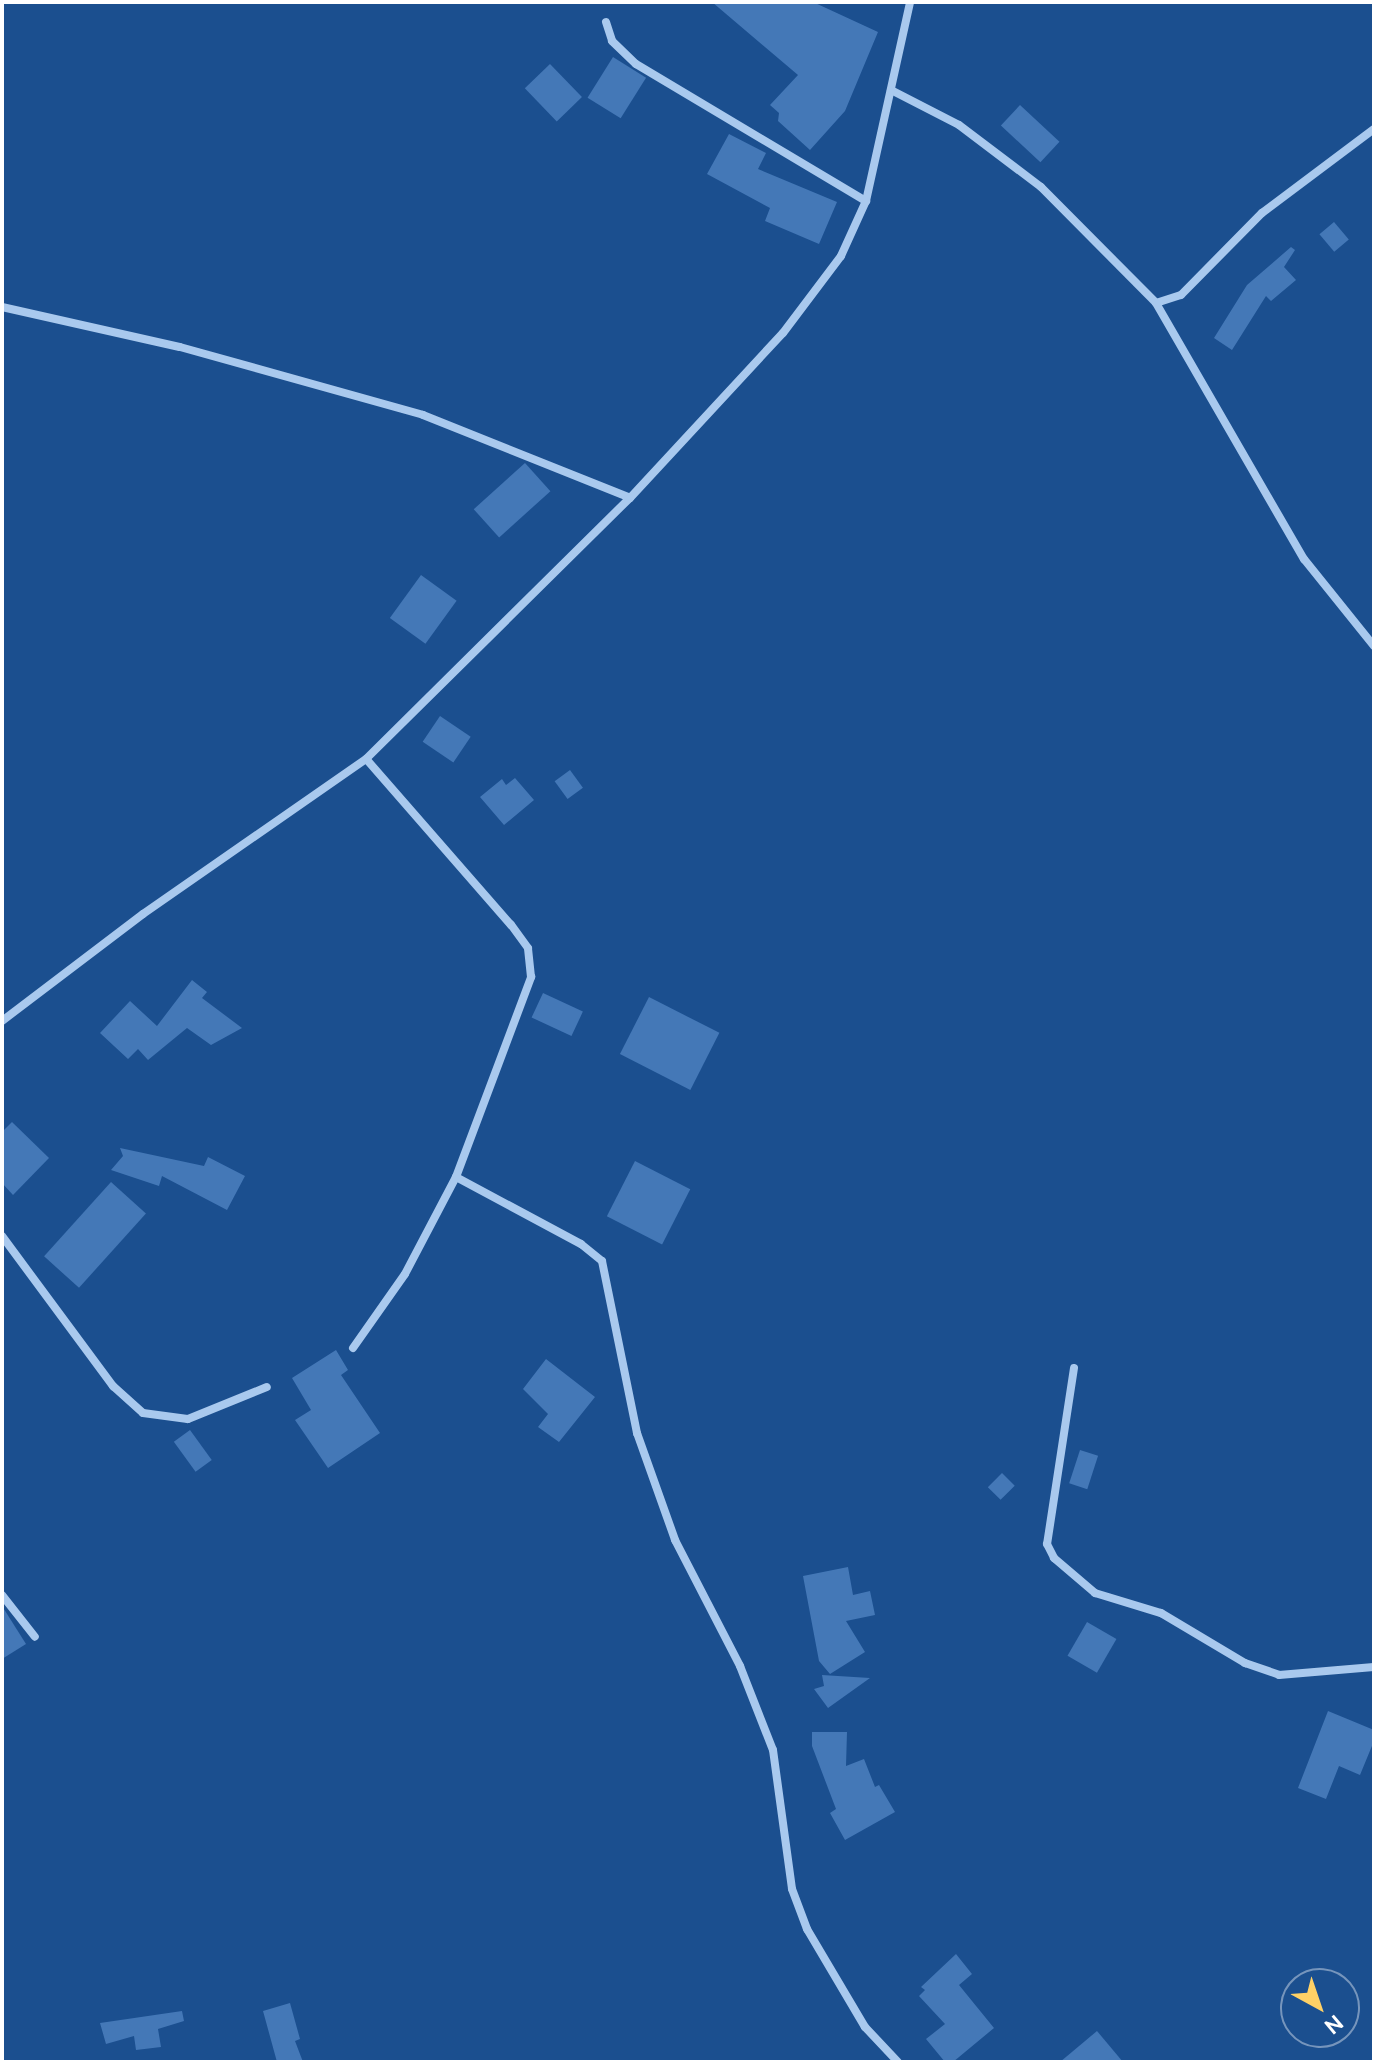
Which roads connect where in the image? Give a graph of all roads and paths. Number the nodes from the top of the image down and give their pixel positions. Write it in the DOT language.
graph roads {
  1 [pos="910,2"];
  2 [pos="606,22"];
  3 [pos="891,90"];
  4 [pos="1374,129"];
  5 [pos="866,201"];
  6 [pos="1156,303"];
  7 [pos="2,307"];
  8 [pos="630,498"];
  9 [pos="1374,646"];
  10 [pos="366,759"];
  11 [pos="2,1021"];
  12 [pos="456,1177"];
  13 [pos="2,1236"];
  14 [pos="353,1348"];
  15 [pos="1074,1368"];
  16 [pos="267,1387"];
  17 [pos="2,1595"];
  18 [pos="35,1637"];
  19 [pos="1374,1667"];
  20 [pos="898,2062"];
  1 -- 3 [label="street"];
  2 -- 5 [label="street"];
  3 -- 5 [label="street"];
  3 -- 6 [label="street"];
  4 -- 6 [label="street"];
  5 -- 8 [label="street"];
  6 -- 9 [label="street"];
  7 -- 8 [label="street"];
  8 -- 10 [label="street"];
  10 -- 11 [label="street"];
  10 -- 12 [label="street"];
  12 -- 14 [label="street"];
  12 -- 20 [label="street"];
  13 -- 16 [label="street"];
  15 -- 19 [label="street"];
  17 -- 18 [label="street"];
}
